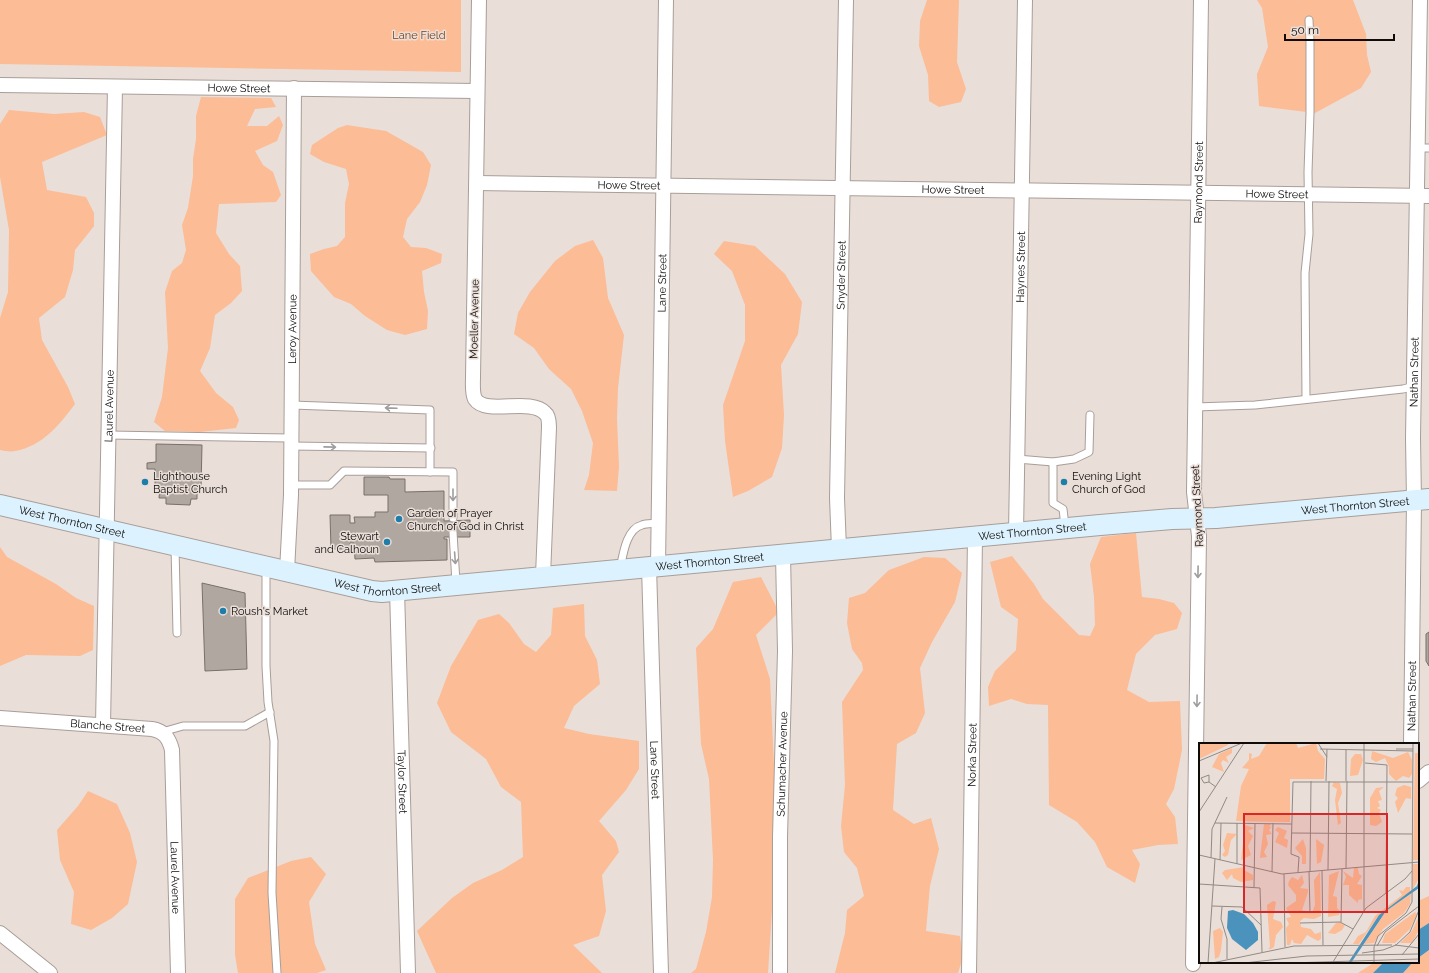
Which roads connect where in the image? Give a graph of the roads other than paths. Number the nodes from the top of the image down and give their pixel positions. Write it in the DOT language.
graph roads {
  1 [pos="479,0"];
  2 [pos="666,0"];
  3 [pos="846,0"];
  4 [pos="1025,0"];
  5 [pos="1201,0"];
  6 [pos="1420,0"];
  7 [pos="1309,20"];
  8 [pos="0,85"];
  9 [pos="115,87"];
  10 [pos="294,88"];
  11 [pos="477,91"];
  12 [pos="1423,148"];
  13 [pos="477,183"];
  14 [pos="663,185"];
  15 [pos="843,188"];
  16 [pos="1021,190"];
  17 [pos="1199,193"];
  18 [pos="1309,195"];
  19 [pos="1423,196"];
  20 [pos="1415,386"];
  21 [pos="1306,399"];
  22 [pos="292,405"];
  23 [pos="1195,407"];
  24 [pos="1090,415"];
  25 [pos="109,434"];
  26 [pos="291,442"];
  27 [pos="431,448"];
  28 [pos="1017,459"];
  29 [pos="1054,462"];
  30 [pos="430,472"];
  31 [pos="291,485"];
  32 [pos="1421,500"];
  33 [pos="0,504"];
  34 [pos="453,518"];
  35 [pos="1198,518"];
  36 [pos="658,523"];
  37 [pos="1065,528"];
  38 [pos="107,529"];
  39 [pos="453,532"];
  40 [pos="1016,533"];
  41 [pos="975,537"];
  42 [pos="175,545"];
  43 [pos="839,549"];
  44 [pos="783,555"];
  45 [pos="266,566"];
  46 [pos="653,566"];
  47 [pos="620,569"];
  48 [pos="287,571"];
  49 [pos="543,576"];
  50 [pos="457,585"];
  51 [pos="397,590"];
  52 [pos="177,633"];
  53 [pos="270,712"];
  54 [pos="0,718"];
  55 [pos="103,725"];
  56 [pos="162,732"];
  57 [pos="1411,743"];
  58 [pos="1429,772"];
  59 [pos="1419,779"];
  60 [pos="0,933"];
  61 [pos="1199,953"];
  62 [pos="1190,969"];
  63 [pos="50,973"];
  64 [pos="178,973"];
  65 [pos="277,973"];
  66 [pos="408,973"];
  67 [pos="661,973"];
  68 [pos="780,973"];
  69 [pos="969,973"];
  1 -- 11 [label="street, Moeller Avenue"];
  2 -- 14 [label="street, Lane Street"];
  3 -- 15 [label="street, Snyder Street"];
  4 -- 16 [label="street, Haynes Street"];
  5 -- 17 [label="street, Raymond Street"];
  6 -- 12 [label="street, Nathan Street"];
  7 -- 18 [label="lane"];
  8 -- 9 [label="street, Howe Street"];
  9 -- 10 [label="street, Howe Street"];
  9 -- 25 [label="street, Laurel Avenue"];
  10 -- 11 [label="street, Howe Street"];
  10 -- 22 [label="street, Leroy Avenue"];
  11 -- 13 [label="street, Moeller Avenue"];
  12 -- 19 [label="street, Nathan Street"];
  13 -- 14 [label="street, Howe Street"];
  13 -- 49 [label="street, Moeller Avenue"];
  14 -- 15 [label="street, Howe Street"];
  14 -- 36 [label="street, Lane Street"];
  15 -- 16 [label="street, Howe Street"];
  15 -- 43 [label="street, Snyder Street"];
  16 -- 17 [label="street, Howe Street"];
  16 -- 28 [label="street, Haynes Street"];
  17 -- 18 [label="street, Howe Street"];
  17 -- 23 [label="street, Raymond Street"];
  18 -- 19 [label="street, Howe Street"];
  18 -- 21 [label="lane"];
  19 -- 20 [label="street, Nathan Street"];
  20 -- 21 [label="lane"];
  20 -- 32 [label="street, Nathan Street"];
  21 -- 23 [label="lane"];
  22 -- 26 [label="street, Leroy Avenue"];
  27 -- 22 [label="lane, one-way"];
  23 -- 35 [label="street, Raymond Street"];
  24 -- 29 [label="lane"];
  25 -- 26 [label="lane"];
  25 -- 38 [label="street, Laurel Avenue"];
  26 -- 27 [label="lane, one-way"];
  26 -- 31 [label="street, Leroy Avenue"];
  27 -- 30 [label="lane"];
  28 -- 29 [label="lane"];
  28 -- 40 [label="street, Haynes Street"];
  29 -- 37 [label="lane"];
  30 -- 31 [label="lane"];
  30 -- 34 [label="lane, one-way"];
  31 -- 48 [label="street, Leroy Avenue"];
  32 -- 35 [label="main road, West Thornton Street"];
  32 -- 57 [label="street, Nathan Street"];
  33 -- 38 [label="main road, West Thornton Street"];
  35 -- 37 [label="main road, West Thornton Street"];
  35 -- 62 [label="street, Raymond Street, one-way"];
  36 -- 46 [label="street, Lane Street"];
  36 -- 47 [label="lane"];
  37 -- 40 [label="main road, West Thornton Street"];
  38 -- 42 [label="main road, West Thornton Street"];
  38 -- 55 [label="street, Laurel Avenue"];
  39 -- 50 [label="lane, one-way"];
  40 -- 41 [label="main road, West Thornton Street"];
  41 -- 43 [label="main road, West Thornton Street"];
  41 -- 69 [label="street, Norka Street"];
  42 -- 45 [label="main road, West Thornton Street"];
  42 -- 52 [label="lane"];
  43 -- 44 [label="main road, West Thornton Street"];
  44 -- 46 [label="main road, West Thornton Street"];
  44 -- 68 [label="street, Schumacher Avenue"];
  45 -- 48 [label="main road, West Thornton Street"];
  45 -- 53 [label="lane"];
  46 -- 47 [label="main road, West Thornton Street"];
  46 -- 67 [label="street, Lane Street"];
  47 -- 49 [label="main road, West Thornton Street"];
  48 -- 51 [label="main road, West Thornton Street"];
  49 -- 50 [label="main road, West Thornton Street"];
  50 -- 51 [label="main road, West Thornton Street"];
  51 -- 66 [label="street, Taylor Street"];
  53 -- 56 [label="lane"];
  53 -- 65 [label="lane"];
  54 -- 55 [label="street, Blanche Street"];
  55 -- 56 [label="street, Blanche Street"];
  56 -- 64 [label="street, Laurel Avenue"];
  58 -- 59 [label="street"];
  60 -- 63 [label="street"];
  61 -- 62 [label="street"];
}
